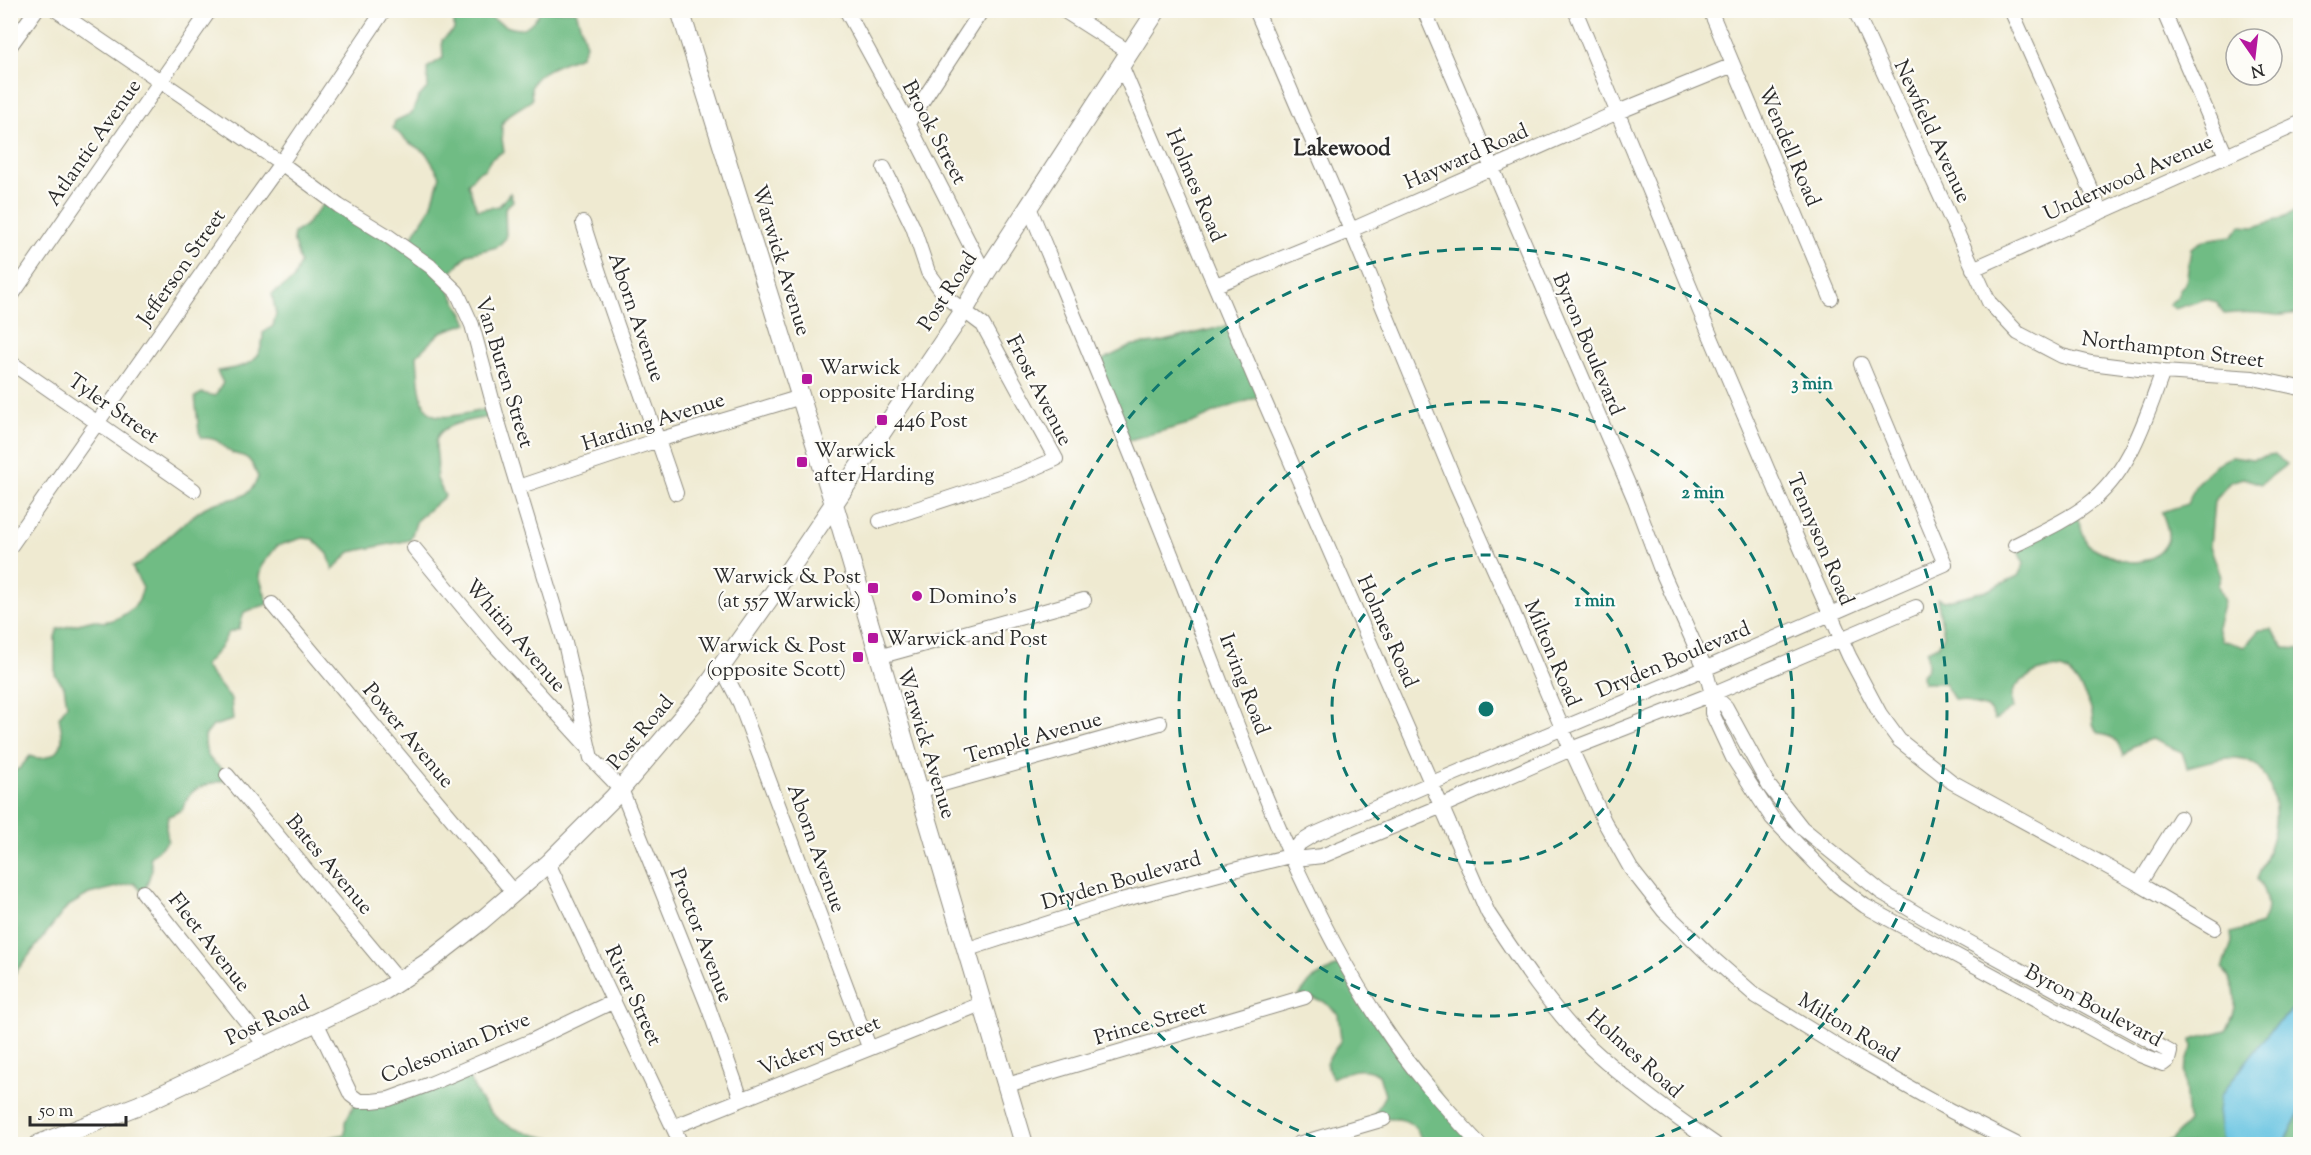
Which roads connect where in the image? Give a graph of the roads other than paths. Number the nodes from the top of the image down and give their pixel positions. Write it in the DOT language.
graph roads {
  1 [pos="36,10"];
  2 [pos="56,10"];
  3 [pos="210,10"];
  4 [pos="384,10"];
  5 [pos="680,10"];
  6 [pos="846,10"];
  7 [pos="982,10"];
  8 [pos="1063,10"];
  9 [pos="1157,10"];
  10 [pos="1256,10"];
  11 [pos="1425,10"];
  12 [pos="1575,10"];
  13 [pos="1710,10"];
  14 [pos="1855,10"];
  15 [pos="2011,10"];
  16 [pos="2163,10"];
  17 [pos="10,46"];
  18 [pos="1125,59"];
  19 [pos="1733,65"];
  20 [pos="161,81"];
  21 [pos="1618,112"];
  22 [pos="908,123"];
  23 [pos="2301,123"];
  24 [pos="2226,156"];
  25 [pos="281,163"];
  26 [pos="884,168"];
  27 [pos="1493,168"];
  28 [pos="1029,207"];
  29 [pos="2101,212"];
  30 [pos="583,222"];
  31 [pos="1352,230"];
  32 [pos="1973,268"];
  33 [pos="985,274"];
  34 [pos="1216,285"];
  35 [pos="10,298"];
  36 [pos="1831,298"];
  37 [pos="964,309"];
  38 [pos="10,362"];
  39 [pos="1861,364"];
  40 [pos="2163,372"];
  41 [pos="2301,388"];
  42 [pos="801,397"];
  43 [pos="97,422"];
  44 [pos="658,440"];
  45 [pos="518,487"];
  46 [pos="194,490"];
  47 [pos="676,494"];
  48 [pos="834,504"];
  49 [pos="880,521"];
  50 [pos="2015,545"];
  51 [pos="10,547"];
  52 [pos="414,548"];
  53 [pos="1084,600"];
  54 [pos="272,604"];
  55 [pos="1916,607"];
  56 [pos="1831,614"];
  57 [pos="1841,638"];
  58 [pos="878,657"];
  59 [pos="721,666"];
  60 [pos="1705,668"];
  61 [pos="1712,694"];
  62 [pos="1160,723"];
  63 [pos="1562,728"];
  64 [pos="588,748"];
  65 [pos="1571,749"];
  66 [pos="227,775"];
  67 [pos="1431,783"];
  68 [pos="621,789"];
  69 [pos="918,791"];
  70 [pos="1442,806"];
  71 [pos="2180,818"];
  72 [pos="1290,856"];
  73 [pos="1840,860"];
  74 [pos="548,863"];
  75 [pos="1826,874"];
  76 [pos="2139,884"];
  77 [pos="143,892"];
  78 [pos="514,893"];
  79 [pos="2214,928"];
  80 [pos="1957,936"];
  81 [pos="965,950"];
  82 [pos="1948,951"];
  83 [pos="399,981"];
  84 [pos="1305,998"];
  85 [pos="614,1001"];
  86 [pos="981,1004"];
  87 [pos="316,1022"];
  88 [pos="266,1046"];
  89 [pos="869,1047"];
  90 [pos="1007,1085"];
  91 [pos="741,1099"];
  92 [pos="1384,1119"];
  93 [pos="673,1127"];
  94 [pos="39,1144"];
  95 [pos="681,1144"];
  96 [pos="1024,1144"];
  97 [pos="1298,1144"];
  98 [pos="1479,1144"];
  99 [pos="1715,1144"];
  100 [pos="2016,1144"];
  1 -- 17 [label="street"];
  2 -- 20 [label="street, Van Buren Street"];
  3 -- 20 [label="street, Atlantic Avenue"];
  4 -- 25 [label="street, Jefferson Street"];
  5 -- 42 [label="main road, Warwick Avenue"];
  6 -- 22 [label="street, Brook Street"];
  7 -- 22 [label="street"];
  8 -- 18 [label="street"];
  9 -- 18 [label="main road, Post Road"];
  10 -- 31 [label="street, Milton Road"];
  11 -- 27 [label="street, Byron Boulevard"];
  12 -- 21 [label="street, Tennyson Road"];
  13 -- 19 [label="street, Wendell Road"];
  14 -- 32 [label="street, Newfield Avenue"];
  15 -- 29 [label="street"];
  16 -- 24 [label="street"];
  18 -- 28 [label="main road, Post Road"];
  18 -- 34 [label="street, Holmes Road"];
  19 -- 21 [label="street, Hayward Road"];
  19 -- 36 [label="street, Wendell Road"];
  20 -- 25 [label="street, Van Buren Street"];
  20 -- 35 [label="street, Atlantic Avenue"];
  21 -- 27 [label="street, Hayward Road"];
  21 -- 56 [label="street, Tennyson Road"];
  22 -- 33 [label="street, Brook Street"];
  23 -- 24 [label="street, Underwood Avenue"];
  24 -- 29 [label="street, Underwood Avenue"];
  25 -- 43 [label="street, Jefferson Street"];
  25 -- 45 [label="street, Van Buren Street"];
  26 -- 37 [label="street"];
  27 -- 31 [label="street, Hayward Road"];
  27 -- 60 [label="street, Byron Boulevard"];
  28 -- 33 [label="main road, Post Road"];
  28 -- 72 [label="street, Irving Road"];
  29 -- 32 [label="street, Underwood Avenue"];
  30 -- 44 [label="street, Aborn Avenue"];
  31 -- 34 [label="street, Hayward Road"];
  31 -- 63 [label="street, Milton Road"];
  32 -- 40 [label="street, Northampton Street"];
  33 -- 37 [label="main road, Post Road"];
  34 -- 67 [label="street, Holmes Road"];
  37 -- 48 [label="main road, Post Road"];
  37 -- 49 [label="street, Frost Avenue"];
  38 -- 43 [label="street, Tyler Street"];
  39 -- 56 [label="street, Dryden Boulevard"];
  40 -- 41 [label="street, Northampton Street"];
  40 -- 50 [label="street"];
  42 -- 44 [label="street, Harding Avenue"];
  42 -- 48 [label="main road, Warwick Avenue"];
  43 -- 46 [label="street, Tyler Street"];
  43 -- 51 [label="street, Jefferson Street"];
  44 -- 45 [label="street, Harding Avenue"];
  44 -- 47 [label="street, Aborn Avenue"];
  45 -- 64 [label="street, Van Buren Street"];
  48 -- 58 [label="main road, Warwick Avenue"];
  48 -- 59 [label="main road, Post Road"];
  52 -- 64 [label="street, Whitin Avenue"];
  53 -- 58 [label="street"];
  54 -- 78 [label="street, Power Avenue"];
  55 -- 57 [label="street, Dryden Boulevard"];
  56 -- 57 [label="street, Tennyson Road"];
  56 -- 60 [label="street, Dryden Boulevard"];
  57 -- 61 [label="street, Dryden Boulevard"];
  57 -- 76 [label="street, Tennyson Road"];
  58 -- 69 [label="main road, Warwick Avenue"];
  59 -- 68 [label="main road, Post Road"];
  59 -- 89 [label="street, Aborn Avenue"];
  60 -- 61 [label="street, Byron Boulevard"];
  60 -- 63 [label="street, Dryden Boulevard"];
  61 -- 65 [label="street, Dryden Boulevard"];
  61 -- 73 [label="street, Byron Boulevard"];
  61 -- 75 [label="street, Byron Boulevard"];
  62 -- 69 [label="street, Temple Avenue"];
  63 -- 65 [label="street, Milton Road"];
  63 -- 67 [label="street, Dryden Boulevard"];
  64 -- 68 [label="street, Van Buren Street"];
  65 -- 70 [label="street, Dryden Boulevard"];
  65 -- 100 [label="street, Milton Road"];
  66 -- 83 [label="street, Bates Avenue"];
  67 -- 70 [label="street, Holmes Road"];
  67 -- 72 [label="street, Dryden Boulevard"];
  68 -- 74 [label="main road, Post Road"];
  68 -- 91 [label="street, Proctor Avenue"];
  69 -- 81 [label="main road, Warwick Avenue"];
  70 -- 72 [label="street, Dryden Boulevard"];
  70 -- 99 [label="street, Holmes Road"];
  71 -- 76 [label="street"];
  72 -- 81 [label="street, Dryden Boulevard"];
  72 -- 98 [label="street, Irving Road"];
  73 -- 75 [label="street"];
  73 -- 80 [label="street, Byron Boulevard"];
  74 -- 78 [label="main road, Post Road"];
  74 -- 85 [label="street, River Street"];
  75 -- 82 [label="street, Byron Boulevard"];
  76 -- 79 [label="street, Tennyson Road"];
  77 -- 88 [label="street, Fleet Avenue"];
  78 -- 83 [label="main road, Post Road"];
  80 -- 82 [label="street"];
  80 -- 82 [label="street, Byron Boulevard"];
  81 -- 86 [label="main road, Warwick Avenue"];
  83 -- 87 [label="main road, Post Road"];
  84 -- 90 [label="street, Prince Street"];
  85 -- 87 [label="street, Colesonian Drive"];
  85 -- 93 [label="street, River Street"];
  86 -- 89 [label="street, Vickery Street"];
  86 -- 90 [label="main road, Warwick Avenue"];
  87 -- 88 [label="main road, Post Road"];
  88 -- 94 [label="main road, Post Road"];
  89 -- 91 [label="street, Vickery Street"];
  90 -- 96 [label="main road, Warwick Avenue"];
  91 -- 93 [label="street, Vickery Street"];
  92 -- 97 [label="street"];
  93 -- 95 [label="street, River Street"];
}
